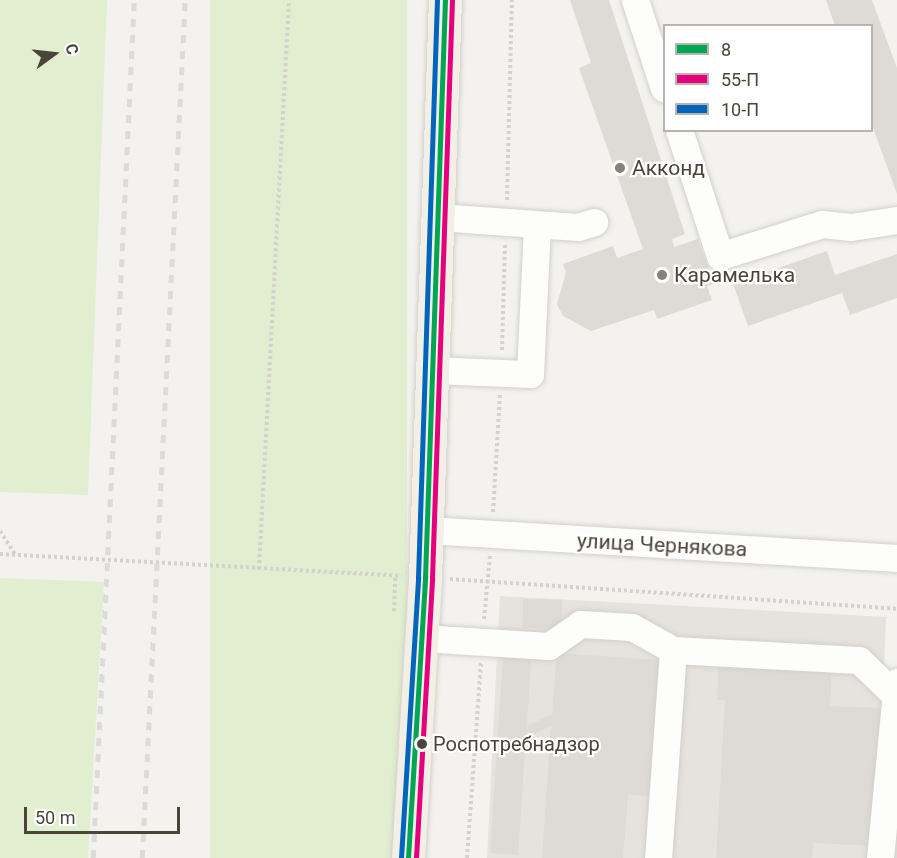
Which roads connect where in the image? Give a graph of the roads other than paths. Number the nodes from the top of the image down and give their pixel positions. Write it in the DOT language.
graph roads {
  1 [pos="445,0"];
  2 [pos="635,0"];
  3 [pos="663,85"];
  4 [pos="680,132"];
  5 [pos="438,217"];
  6 [pos="897,220"];
  7 [pos="594,222"];
  8 [pos="537,225"];
  9 [pos="432,370"];
  10 [pos="427,530"];
  11 [pos="897,558"];
  12 [pos="421,638"];
  13 [pos="673,650"];
  14 [pos="896,688"];
  15 [pos="408,858"];
  16 [pos="658,858"];
  17 [pos="880,858"];
  1 -- 5 [label="main road"];
  2 -- 3 [label="street"];
  4 -- 6 [label="street"];
  5 -- 8 [label="street"];
  5 -- 9 [label="main road"];
  7 -- 8 [label="street"];
  8 -- 9 [label="street"];
  9 -- 10 [label="main road"];
  10 -- 11 [label="street, улица Чернякова"];
  10 -- 12 [label="main road"];
  12 -- 13 [label="street"];
  12 -- 15 [label="main road"];
  13 -- 14 [label="street"];
  13 -- 16 [label="street"];
  14 -- 17 [label="street"];
}
